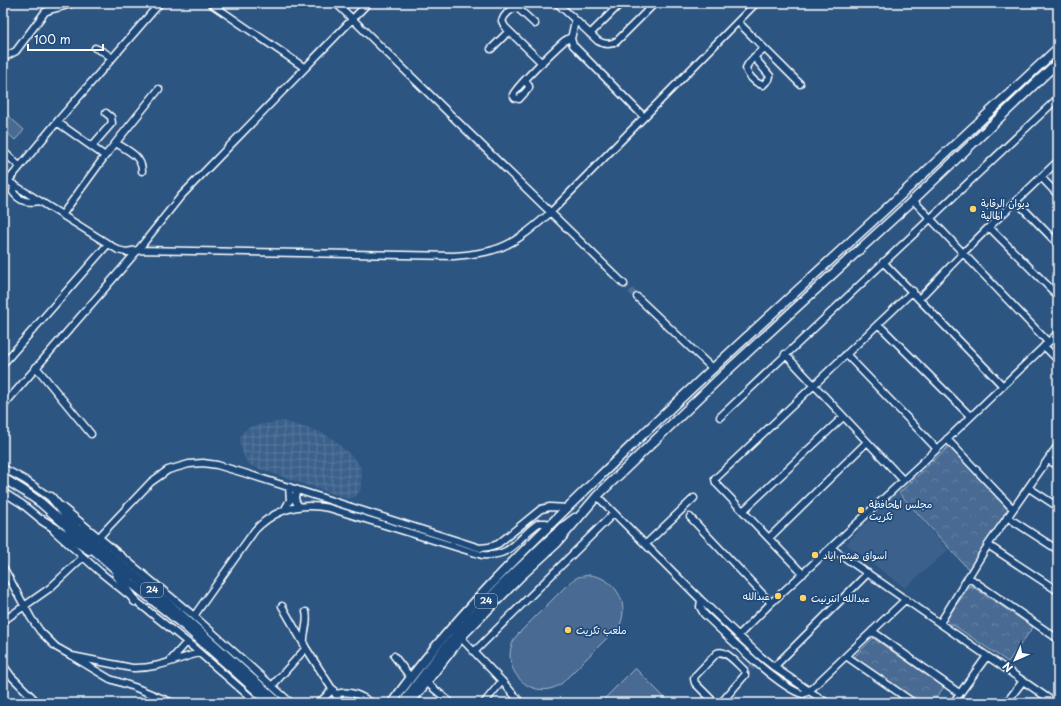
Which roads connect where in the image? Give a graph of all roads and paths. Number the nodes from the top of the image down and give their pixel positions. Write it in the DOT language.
graph roads {
  1 [pos="72,3"];
  2 [pos="160,3"];
  3 [pos="210,3"];
  4 [pos="336,3"];
  5 [pos="368,3"];
  6 [pos="557,3"];
  7 [pos="621,3"];
  8 [pos="655,3"];
  9 [pos="756,3"];
  10 [pos="352,19"];
  11 [pos="575,20"];
  12 [pos="738,22"];
  13 [pos="535,24"];
  14 [pos="509,31"];
  15 [pos="588,31"];
  16 [pos="572,36"];
  17 [pos="104,43"];
  18 [pos="764,48"];
  19 [pos="1058,48"];
  20 [pos="491,49"];
  21 [pos="3,58"];
  22 [pos="112,58"];
  23 [pos="754,58"];
  24 [pos="1058,62"];
  25 [pos="542,63"];
  26 [pos="305,68"];
  27 [pos="525,81"];
  28 [pos="800,84"];
  29 [pos="159,89"];
  30 [pos="1058,98"];
  31 [pos="106,113"];
  32 [pos="644,117"];
  33 [pos="57,122"];
  34 [pos="116,143"];
  35 [pos="92,146"];
  36 [pos="3,151"];
  37 [pos="106,156"];
  38 [pos="1058,161"];
  39 [pos="19,166"];
  40 [pos="142,171"];
  41 [pos="1041,177"];
  42 [pos="5,180"];
  43 [pos="1058,195"];
  44 [pos="913,200"];
  45 [pos="1016,201"];
  46 [pos="550,213"];
  47 [pos="62,215"];
  48 [pos="930,218"];
  49 [pos="989,227"];
  50 [pos="108,244"];
  51 [pos="1058,244"];
  52 [pos="138,250"];
  53 [pos="964,252"];
  54 [pos="884,262"];
  55 [pos="624,284"];
  56 [pos="913,291"];
  57 [pos="1058,296"];
  58 [pos="637,297"];
  59 [pos="920,298"];
  60 [pos="878,324"];
  61 [pos="1058,333"];
  62 [pos="1046,344"];
  63 [pos="785,354"];
  64 [pos="846,354"];
  65 [pos="1058,360"];
  66 [pos="3,364"];
  67 [pos="715,366"];
  68 [pos="36,367"];
  69 [pos="726,372"];
  70 [pos="813,384"];
  71 [pos="1002,385"];
  72 [pos="3,406"];
  73 [pos="720,416"];
  74 [pos="970,416"];
  75 [pos="843,417"];
  76 [pos="91,434"];
  77 [pos="948,439"];
  78 [pos="867,442"];
  79 [pos="1058,445"];
  80 [pos="937,449"];
  81 [pos="1048,460"];
  82 [pos="1058,466"];
  83 [pos="3,468"];
  84 [pos="3,478"];
  85 [pos="903,480"];
  86 [pos="289,487"];
  87 [pos="1029,488"];
  88 [pos="298,490"];
  89 [pos="3,492"];
  90 [pos="598,496"];
  91 [pos="51,497"];
  92 [pos="694,498"];
  93 [pos="41,504"];
  94 [pos="299,506"];
  95 [pos="1058,507"];
  96 [pos="568,508"];
  97 [pos="285,509"];
  98 [pos="1014,509"];
  99 [pos="743,511"];
  100 [pos="582,513"];
  101 [pos="614,513"];
  102 [pos="690,517"];
  103 [pos="1008,517"];
  104 [pos="42,520"];
  105 [pos="550,526"];
  106 [pos="76,527"];
  107 [pos="99,537"];
  108 [pos="769,538"];
  109 [pos="646,544"];
  110 [pos="988,545"];
  111 [pos="831,548"];
  112 [pos="1058,550"];
  113 [pos="83,557"];
  114 [pos="106,558"];
  115 [pos="128,561"];
  116 [pos="3,567"];
  117 [pos="868,573"];
  118 [pos="803,574"];
  119 [pos="968,577"];
  120 [pos="1058,591"];
  121 [pos="906,599"];
  122 [pos="701,600"];
  123 [pos="135,601"];
  124 [pos="178,603"];
  125 [pos="771,603"];
  126 [pos="282,606"];
  127 [pos="25,607"];
  128 [pos="306,612"];
  129 [pos="180,613"];
  130 [pos="194,616"];
  131 [pos="3,621"];
  132 [pos="940,623"];
  133 [pos="872,631"];
  134 [pos="738,636"];
  135 [pos="461,638"];
  136 [pos="1058,639"];
  137 [pos="187,642"];
  138 [pos="305,646"];
  139 [pos="474,652"];
  140 [pos="199,653"];
  141 [pos="72,656"];
  142 [pos="394,656"];
  143 [pos="846,656"];
  144 [pos="987,656"];
  145 [pos="169,662"];
  146 [pos="3,665"];
  147 [pos="774,667"];
  148 [pos="5,673"];
  149 [pos="411,678"];
  150 [pos="502,681"];
  151 [pos="1023,681"];
  152 [pos="426,682"];
  153 [pos="255,686"];
  154 [pos="272,686"];
  155 [pos="809,691"];
  156 [pos="334,692"];
  157 [pos="959,693"];
  158 [pos="36,702"];
  159 [pos="173,703"];
  160 [pos="256,703"];
  161 [pos="270,703"];
  162 [pos="279,703"];
  163 [pos="291,703"];
  164 [pos="319,703"];
  165 [pos="341,703"];
  166 [pos="372,703"];
  167 [pos="392,703"];
  168 [pos="403,703"];
  169 [pos="410,703"];
  170 [pos="451,703"];
  171 [pos="484,703"];
  172 [pos="521,703"];
  173 [pos="715,703"];
  174 [pos="721,703"];
  175 [pos="827,703"];
  176 [pos="914,703"];
  177 [pos="953,703"];
  178 [pos="1006,703"];
  179 [pos="1055,703"];
  1 -- 21 [label="street"];
  2 -- 22 [label="street"];
  3 -- 26 [label="street"];
  4 -- 10 [label="street"];
  5 -- 10 [label="street"];
  6 -- 11 [label="street"];
  7 -- 15 [label="street"];
  8 -- 15 [label="street"];
  9 -- 12 [label="street"];
  10 -- 26 [label="street"];
  10 -- 46 [label="street"];
  11 -- 15 [label="street"];
  11 -- 16 [label="street"];
  12 -- 18 [label="street"];
  12 -- 32 [label="street"];
  13 -- 14 [label="street"];
  14 -- 20 [label="street"];
  14 -- 25 [label="street"];
  15 -- 16 [label="street"];
  16 -- 25 [label="street"];
  16 -- 32 [label="street"];
  17 -- 22 [label="street"];
  18 -- 23 [label="street"];
  18 -- 28 [label="street"];
  19 -- 67 [label="main road"];
  22 -- 33 [label="street"];
  23 -- 23 [label="street"];
  24 -- 44 [label="main road"];
  25 -- 27 [label="street"];
  26 -- 52 [label="street"];
  29 -- 34 [label="street"];
  30 -- 48 [label="street"];
  31 -- 35 [label="street"];
  32 -- 46 [label="street"];
  33 -- 35 [label="street"];
  33 -- 39 [label="street"];
  34 -- 37 [label="street"];
  34 -- 40 [label="street"];
  35 -- 37 [label="street"];
  36 -- 39 [label="street"];
  37 -- 47 [label="street"];
  38 -- 41 [label="street"];
  39 -- 42 [label="street"];
  41 -- 43 [label="street"];
  41 -- 45 [label="street"];
  42 -- 47 [label="street"];
  44 -- 48 [label="street"];
  44 -- 69 [label="main road"];
  45 -- 49 [label="street"];
  45 -- 51 [label="street"];
  46 -- 52 [label="street"];
  46 -- 55 [label="street"];
  47 -- 50 [label="street"];
  48 -- 53 [label="street"];
  48 -- 54 [label="street"];
  49 -- 53 [label="street"];
  49 -- 57 [label="street"];
  50 -- 52 [label="street"];
  50 -- 66 [label="street"];
  52 -- 68 [label="street"];
  53 -- 59 [label="street"];
  53 -- 62 [label="street"];
  54 -- 56 [label="street"];
  54 -- 63 [label="street"];
  56 -- 59 [label="street"];
  56 -- 60 [label="street"];
  58 -- 67 [label="street"];
  59 -- 71 [label="street"];
  60 -- 64 [label="street"];
  60 -- 74 [label="street"];
  61 -- 62 [label="street"];
  62 -- 65 [label="street"];
  62 -- 71 [label="street"];
  63 -- 70 [label="street"];
  63 -- 73 [label="street"];
  64 -- 70 [label="street"];
  64 -- 80 [label="street"];
  67 -- 69 [label="main road"];
  67 -- 96 [label="main road"];
  68 -- 72 [label="street"];
  68 -- 76 [label="street"];
  69 -- 90 [label="main road"];
  70 -- 75 [label="street"];
  70 -- 99 [label="street"];
  71 -- 74 [label="street"];
  74 -- 77 [label="street"];
  75 -- 78 [label="street"];
  75 -- 99 [label="street"];
  77 -- 80 [label="street"];
  77 -- 98 [label="street"];
  78 -- 85 [label="street"];
  78 -- 108 [label="street"];
  79 -- 81 [label="street"];
  80 -- 85 [label="street"];
  81 -- 82 [label="street"];
  81 -- 87 [label="street"];
  83 -- 91 [label="street"];
  84 -- 93 [label="main road, 24"];
  85 -- 111 [label="street"];
  86 -- 88 [label="street"];
  86 -- 97 [label="street"];
  86 -- 107 [label="street"];
  87 -- 95 [label="street"];
  87 -- 98 [label="street"];
  88 -- 94 [label="street"];
  88 -- 96 [label="street"];
  89 -- 104 [label="street"];
  90 -- 100 [label="main road"];
  90 -- 101 [label="street"];
  91 -- 106 [label="main road"];
  91 -- 107 [label="street"];
  92 -- 109 [label="street"];
  93 -- 106 [label="main road, 24"];
  93 -- 114 [label="main road, 24"];
  94 -- 97 [label="street"];
  94 -- 105 [label="street"];
  96 -- 105 [label="main road"];
  97 -- 130 [label="street"];
  98 -- 103 [label="street"];
  99 -- 108 [label="street"];
  100 -- 135 [label="main road"];
  100 -- 168 [label="main road, 24"];
  101 -- 109 [label="street"];
  101 -- 139 [label="street"];
  102 -- 125 [label="street"];
  103 -- 110 [label="street"];
  103 -- 112 [label="street"];
  104 -- 113 [label="street"];
  104 -- 114 [label="main road"];
  105 -- 149 [label="main road"];
  106 -- 114 [label="main road, 24"];
  107 -- 115 [label="street"];
  108 -- 118 [label="street"];
  109 -- 122 [label="street"];
  110 -- 119 [label="street"];
  110 -- 120 [label="street"];
  111 -- 117 [label="street"];
  111 -- 118 [label="street"];
  113 -- 123 [label="street"];
  113 -- 127 [label="street"];
  114 -- 115 [label="main road"];
  114 -- 123 [label="main road"];
  114 -- 129 [label="main road, 24"];
  114 -- 153 [label="main road, 24"];
  115 -- 124 [label="street"];
  116 -- 127 [label="street"];
  117 -- 121 [label="street"];
  117 -- 147 [label="street"];
  118 -- 125 [label="street"];
  119 -- 132 [label="street"];
  119 -- 136 [label="street"];
  121 -- 132 [label="street"];
  121 -- 133 [label="street"];
  122 -- 134 [label="street"];
  122 -- 155 [label="street"];
  123 -- 137 [label="street"];
  124 -- 129 [label="main road"];
  124 -- 130 [label="street"];
  125 -- 134 [label="street"];
  126 -- 138 [label="street"];
  127 -- 131 [label="street"];
  127 -- 141 [label="street"];
  128 -- 138 [label="street"];
  129 -- 153 [label="main road, 24"];
  130 -- 154 [label="street"];
  132 -- 144 [label="street"];
  133 -- 143 [label="street"];
  133 -- 157 [label="street"];
  134 -- 147 [label="street"];
  135 -- 139 [label="street"];
  135 -- 152 [label="main road"];
  137 -- 140 [label="street"];
  137 -- 145 [label="street"];
  138 -- 154 [label="street"];
  138 -- 156 [label="street"];
  139 -- 150 [label="street"];
  140 -- 145 [label="street"];
  140 -- 160 [label="street"];
  141 -- 145 [label="street"];
  141 -- 159 [label="street"];
  142 -- 149 [label="street"];
  143 -- 155 [label="street"];
  143 -- 176 [label="street"];
  144 -- 151 [label="street"];
  144 -- 157 [label="street"];
  146 -- 148 [label="street"];
  147 -- 155 [label="street"];
  148 -- 158 [label="street"];
  149 -- 167 [label="main road"];
  150 -- 171 [label="street"];
  150 -- 172 [label="street"];
  151 -- 178 [label="street"];
  151 -- 179 [label="street"];
  152 -- 169 [label="main road"];
  152 -- 170 [label="street"];
  153 -- 161 [label="main road, 24"];
  153 -- 162 [label="main road, 24"];
  154 -- 163 [label="street"];
  155 -- 175 [label="street"];
  156 -- 164 [label="street"];
  156 -- 165 [label="street"];
  156 -- 166 [label="street"];
  157 -- 177 [label="street"];
  173 -- 174 [label="street"];
}
